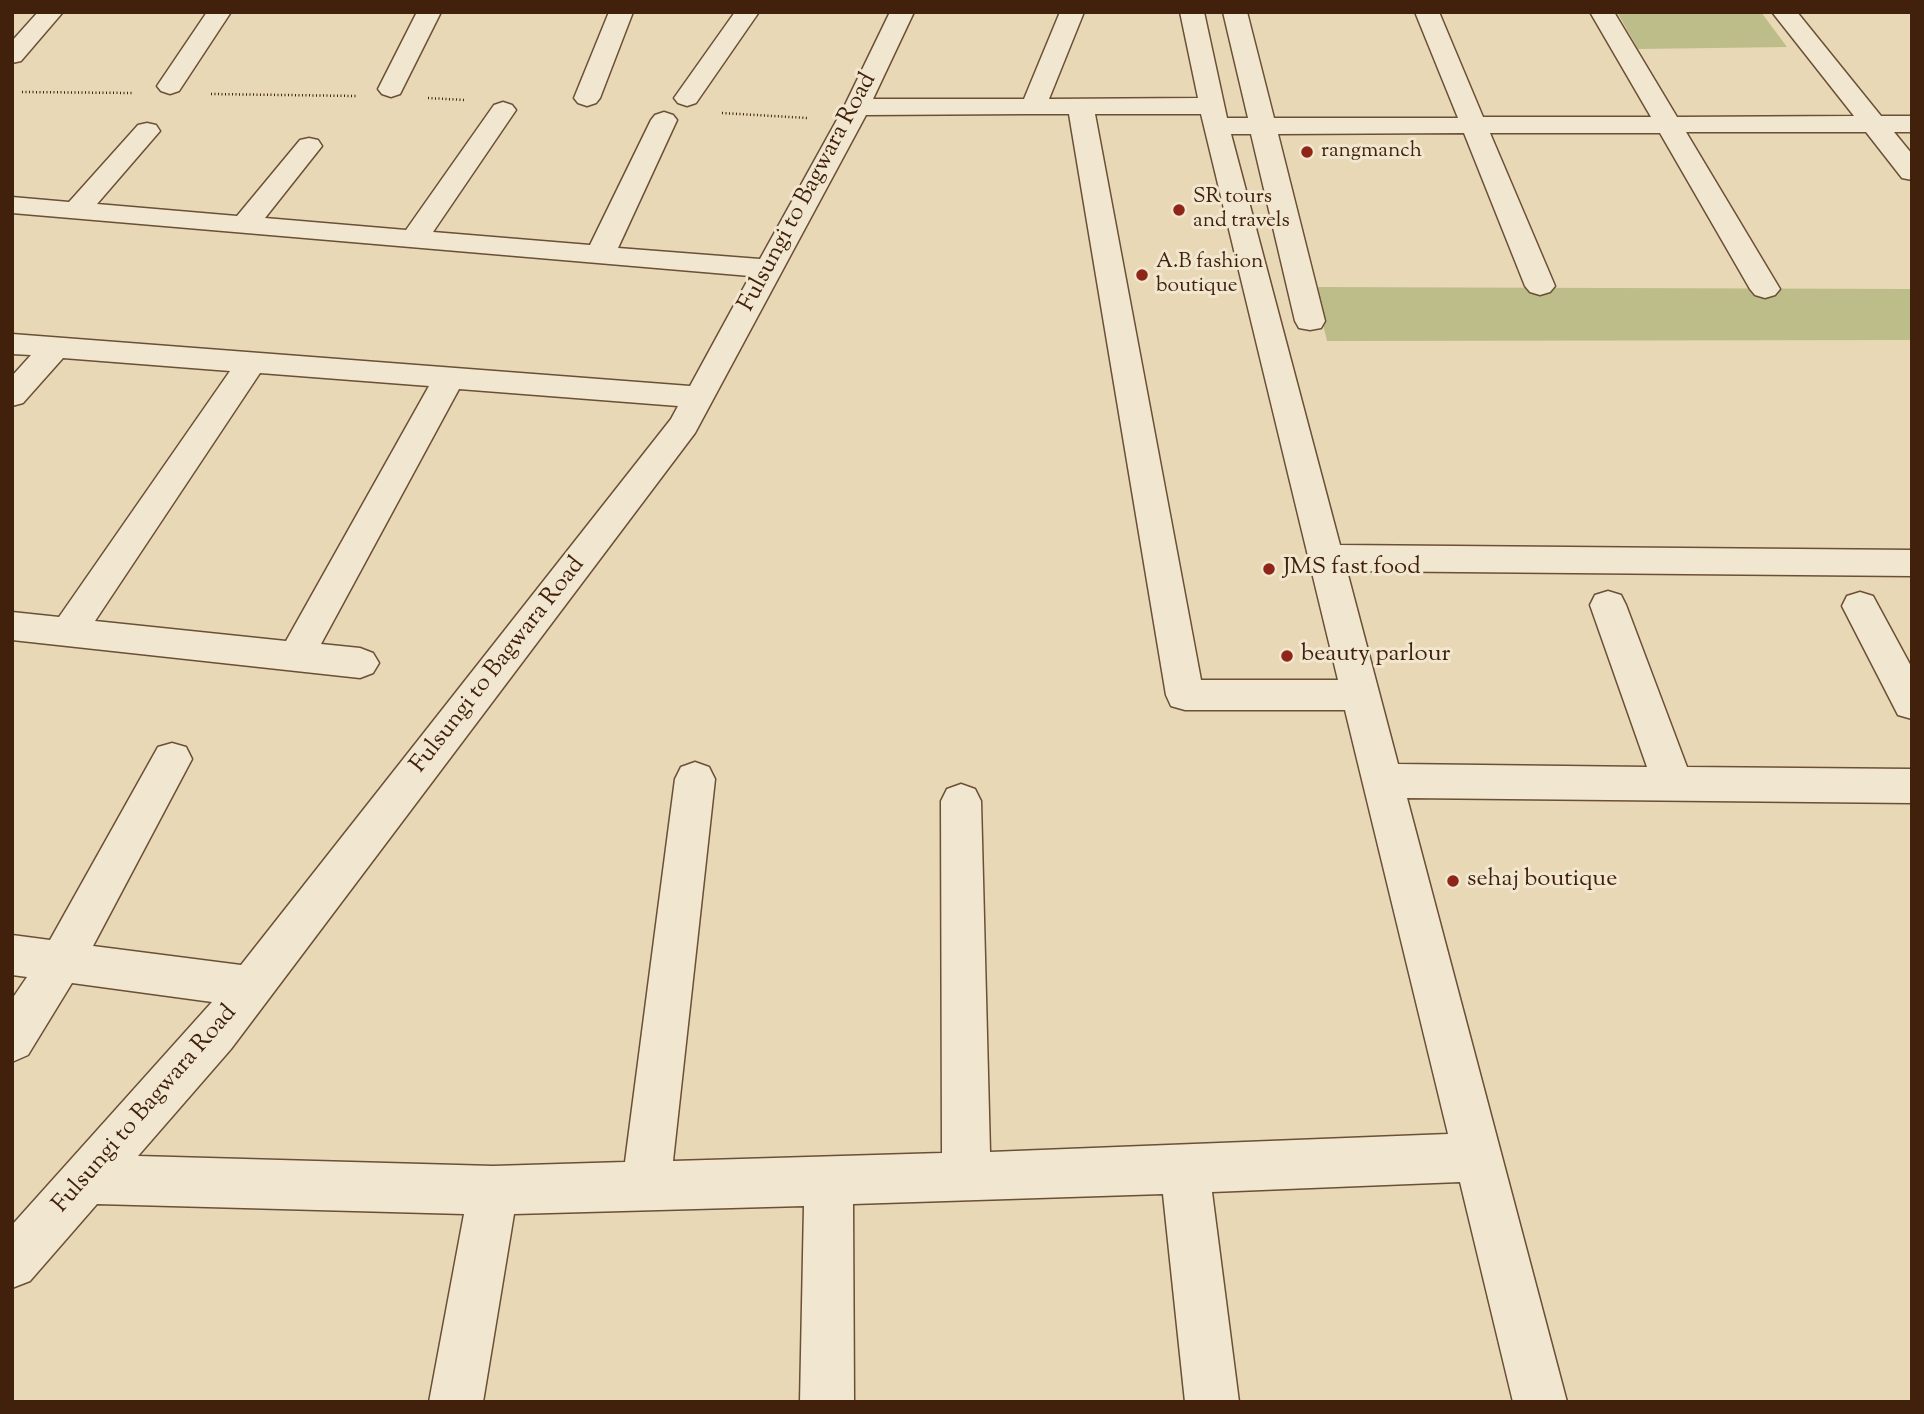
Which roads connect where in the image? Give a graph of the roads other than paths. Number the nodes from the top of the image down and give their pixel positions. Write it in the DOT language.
graph roads {
  1 [pos="51,12"];
  2 [pos="219,12"];
  3 [pos="429,12"];
  4 [pos="621,12"];
  5 [pos="747,12"];
  6 [pos="902,12"];
  7 [pos="1072,12"];
  8 [pos="1192,12"];
  9 [pos="1235,12"];
  10 [pos="1427,12"];
  11 [pos="1602,12"];
  12 [pos="1784,12"];
  13 [pos="12,56"];
  14 [pos="170,86"];
  15 [pos="391,89"];
  16 [pos="587,98"];
  17 [pos="687,98"];
  18 [pos="857,107"];
  19 [pos="1033,108"];
  20 [pos="1081,108"];
  21 [pos="503,110"];
  22 [pos="1213,116"];
  23 [pos="664,120"];
  24 [pos="1875,124"];
  25 [pos="1912,124"];
  26 [pos="1671,125"];
  27 [pos="1263,126"];
  28 [pos="1472,126"];
  29 [pos="147,131"];
  30 [pos="309,146"];
  31 [pos="1912,172"];
  32 [pos="12,205"];
  33 [pos="77,210"];
  34 [pos="245,225"];
  35 [pos="414,239"];
  36 [pos="600,255"];
  37 [pos="769,269"];
  38 [pos="1540,286"];
  39 [pos="1765,289"];
  40 [pos="1310,321"];
  41 [pos="12,344"];
  42 [pos="55,348"];
  43 [pos="251,363"];
  44 [pos="449,377"];
  45 [pos="12,396"];
  46 [pos="699,397"];
  47 [pos="1325,558"];
  48 [pos="1912,563"];
  49 [pos="1608,605"];
  50 [pos="1860,606"];
  51 [pos="12,626"];
  52 [pos="68,632"];
  53 [pos="296,656"];
  54 [pos="360,663"];
  55 [pos="1360,695"];
  56 [pos="1912,704"];
  57 [pos="173,759"];
  58 [pos="695,779"];
  59 [pos="1381,780"];
  60 [pos="1672,784"];
  61 [pos="1912,786"];
  62 [pos="961,801"];
  63 [pos="12,955"];
  64 [pos="61,962"];
  65 [pos="252,986"];
  66 [pos="12,1040"];
  67 [pos="1477,1157"];
  68 [pos="1185,1168"];
  69 [pos="966,1177"];
  70 [pos="87,1179"];
  71 [pos="829,1181"];
  72 [pos="646,1186"];
  73 [pos="493,1190"];
  74 [pos="21,1241"];
  75 [pos="456,1402"];
  76 [pos="827,1402"];
  77 [pos="1212,1402"];
  78 [pos="1540,1402"];
  1 -- 13 [label="street"];
  2 -- 14 [label="street"];
  3 -- 15 [label="street"];
  4 -- 16 [label="street"];
  5 -- 17 [label="street"];
  6 -- 18 [label="street, Fulsungi to Bagwara Road"];
  7 -- 19 [label="street"];
  8 -- 22 [label="street"];
  9 -- 27 [label="street"];
  10 -- 28 [label="street"];
  11 -- 26 [label="street"];
  12 -- 24 [label="street"];
  18 -- 19 [label="street"];
  18 -- 37 [label="street, Fulsungi to Bagwara Road"];
  19 -- 20 [label="street"];
  20 -- 22 [label="street"];
  20 -- 55 [label="street"];
  21 -- 35 [label="street"];
  22 -- 27 [label="street"];
  22 -- 47 [label="street"];
  23 -- 36 [label="street"];
  24 -- 25 [label="street"];
  24 -- 26 [label="street"];
  24 -- 31 [label="street"];
  26 -- 28 [label="street"];
  26 -- 39 [label="street"];
  27 -- 28 [label="street"];
  27 -- 40 [label="street"];
  28 -- 38 [label="street"];
  29 -- 33 [label="street"];
  30 -- 34 [label="street"];
  32 -- 33 [label="street"];
  33 -- 34 [label="street"];
  34 -- 35 [label="street"];
  35 -- 36 [label="street"];
  36 -- 37 [label="street"];
  37 -- 46 [label="street, Fulsungi to Bagwara Road"];
  41 -- 42 [label="street"];
  42 -- 43 [label="street"];
  42 -- 45 [label="street"];
  43 -- 44 [label="street"];
  43 -- 52 [label="street"];
  44 -- 46 [label="street"];
  44 -- 53 [label="street"];
  46 -- 65 [label="street, Fulsungi to Bagwara Road"];
  47 -- 48 [label="street"];
  47 -- 55 [label="street"];
  49 -- 60 [label="street"];
  50 -- 56 [label="street"];
  51 -- 52 [label="street"];
  52 -- 53 [label="street"];
  53 -- 54 [label="street"];
  55 -- 59 [label="street"];
  57 -- 64 [label="street"];
  58 -- 72 [label="street"];
  59 -- 60 [label="street"];
  59 -- 67 [label="street"];
  60 -- 61 [label="street"];
  62 -- 69 [label="street"];
  63 -- 64 [label="street"];
  64 -- 65 [label="street"];
  64 -- 66 [label="street"];
  65 -- 70 [label="street, Fulsungi to Bagwara Road"];
  67 -- 68 [label="street"];
  67 -- 78 [label="street"];
  68 -- 69 [label="street"];
  68 -- 77 [label="street"];
  69 -- 71 [label="street"];
  70 -- 73 [label="street"];
  70 -- 74 [label="street, Fulsungi to Bagwara Road"];
  71 -- 72 [label="street"];
  71 -- 76 [label="street"];
  72 -- 73 [label="street"];
  73 -- 75 [label="street"];
}
